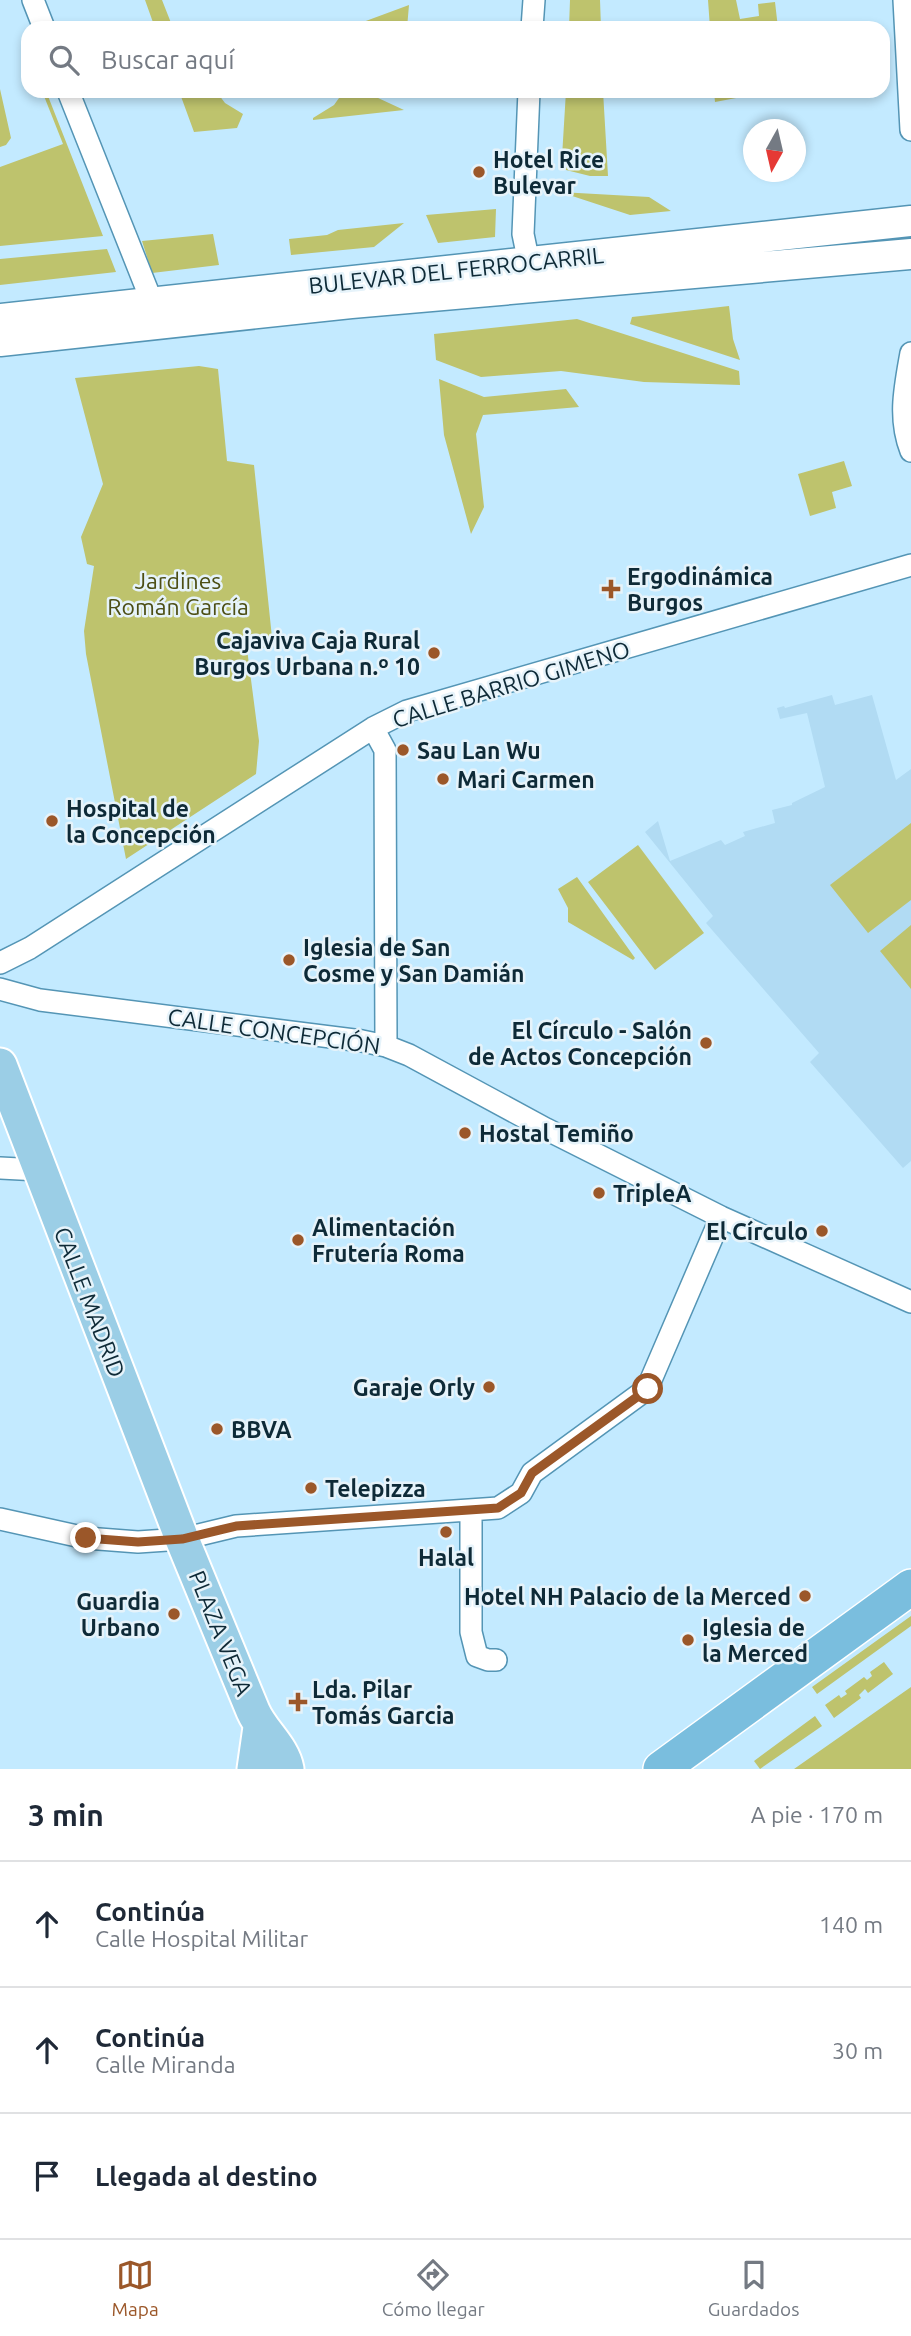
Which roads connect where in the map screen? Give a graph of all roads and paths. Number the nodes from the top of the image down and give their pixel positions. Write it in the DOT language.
graph roads {
  1 [pos="33,0"];
  2 [pos="534,0"];
  3 [pos="904,0"];
  4 [pos="41,21"];
  5 [pos="533,21"];
  6 [pos="71,98"];
  7 [pos="529,98"];
  8 [pos="911,130"];
  9 [pos="911,221"];
  10 [pos="911,254"];
  11 [pos="532,274"];
  12 [pos="152,302"];
  13 [pos="0,319"];
  14 [pos="0,341"];
  15 [pos="911,353"];
  16 [pos="909,435"];
  17 [pos="911,565"];
  18 [pos="373,728"];
  19 [pos="0,963"];
  20 [pos="0,989"];
  21 [pos="386,1046"];
  22 [pos="0,1065"];
  23 [pos="0,1168"];
  24 [pos="39,1170"];
  25 [pos="721,1217"];
  26 [pos="911,1302"];
  27 [pos="471,1510"];
  28 [pos="0,1519"];
  29 [pos="182,1539"];
  30 [pos="911,1587"];
  31 [pos="488,1650"];
  32 [pos="272,1765"];
  33 [pos="661,1769"];
  1 -- 4 [label="street"];
  2 -- 5 [label="street"];
  3 -- 8 [label="street"];
  6 -- 12 [label="street"];
  7 -- 11 [label="street"];
  9 -- 11 [label="main road, BULEVAR DEL FERROCARRIL"];
  10 -- 11 [label="main road, BULEVAR DEL FERROCARRIL"];
  11 -- 12 [label="main road, BULEVAR DEL FERROCARRIL"];
  11 -- 14 [label="main road, BULEVAR DEL FERROCARRIL"];
  12 -- 13 [label="main road, BULEVAR DEL FERROCARRIL"];
  15 -- 16 [label="street"];
  17 -- 18 [label="street, CALLE BARRIO GIMENO"];
  18 -- 19 [label="street, CALLE BARRIO GIMENO"];
  18 -- 21 [label="street"];
  20 -- 21 [label="street, CALLE CONCEPCIÓN"];
  21 -- 25 [label="street, CALLE CONCEPCIÓN"];
  22 -- 24 [label="main road, CALLE MADRID"];
  23 -- 24 [label="street"];
  24 -- 29 [label="main road, CALLE MADRID"];
  25 -- 26 [label="street, CALLE CONCEPCIÓN"];
  25 -- 27 [label="street"];
  27 -- 29 [label="street"];
  27 -- 31 [label="street"];
  28 -- 29 [label="street"];
  29 -- 32 [label="main road, PLAZA VEGA"];
  30 -- 33 [label="highway"];
}
